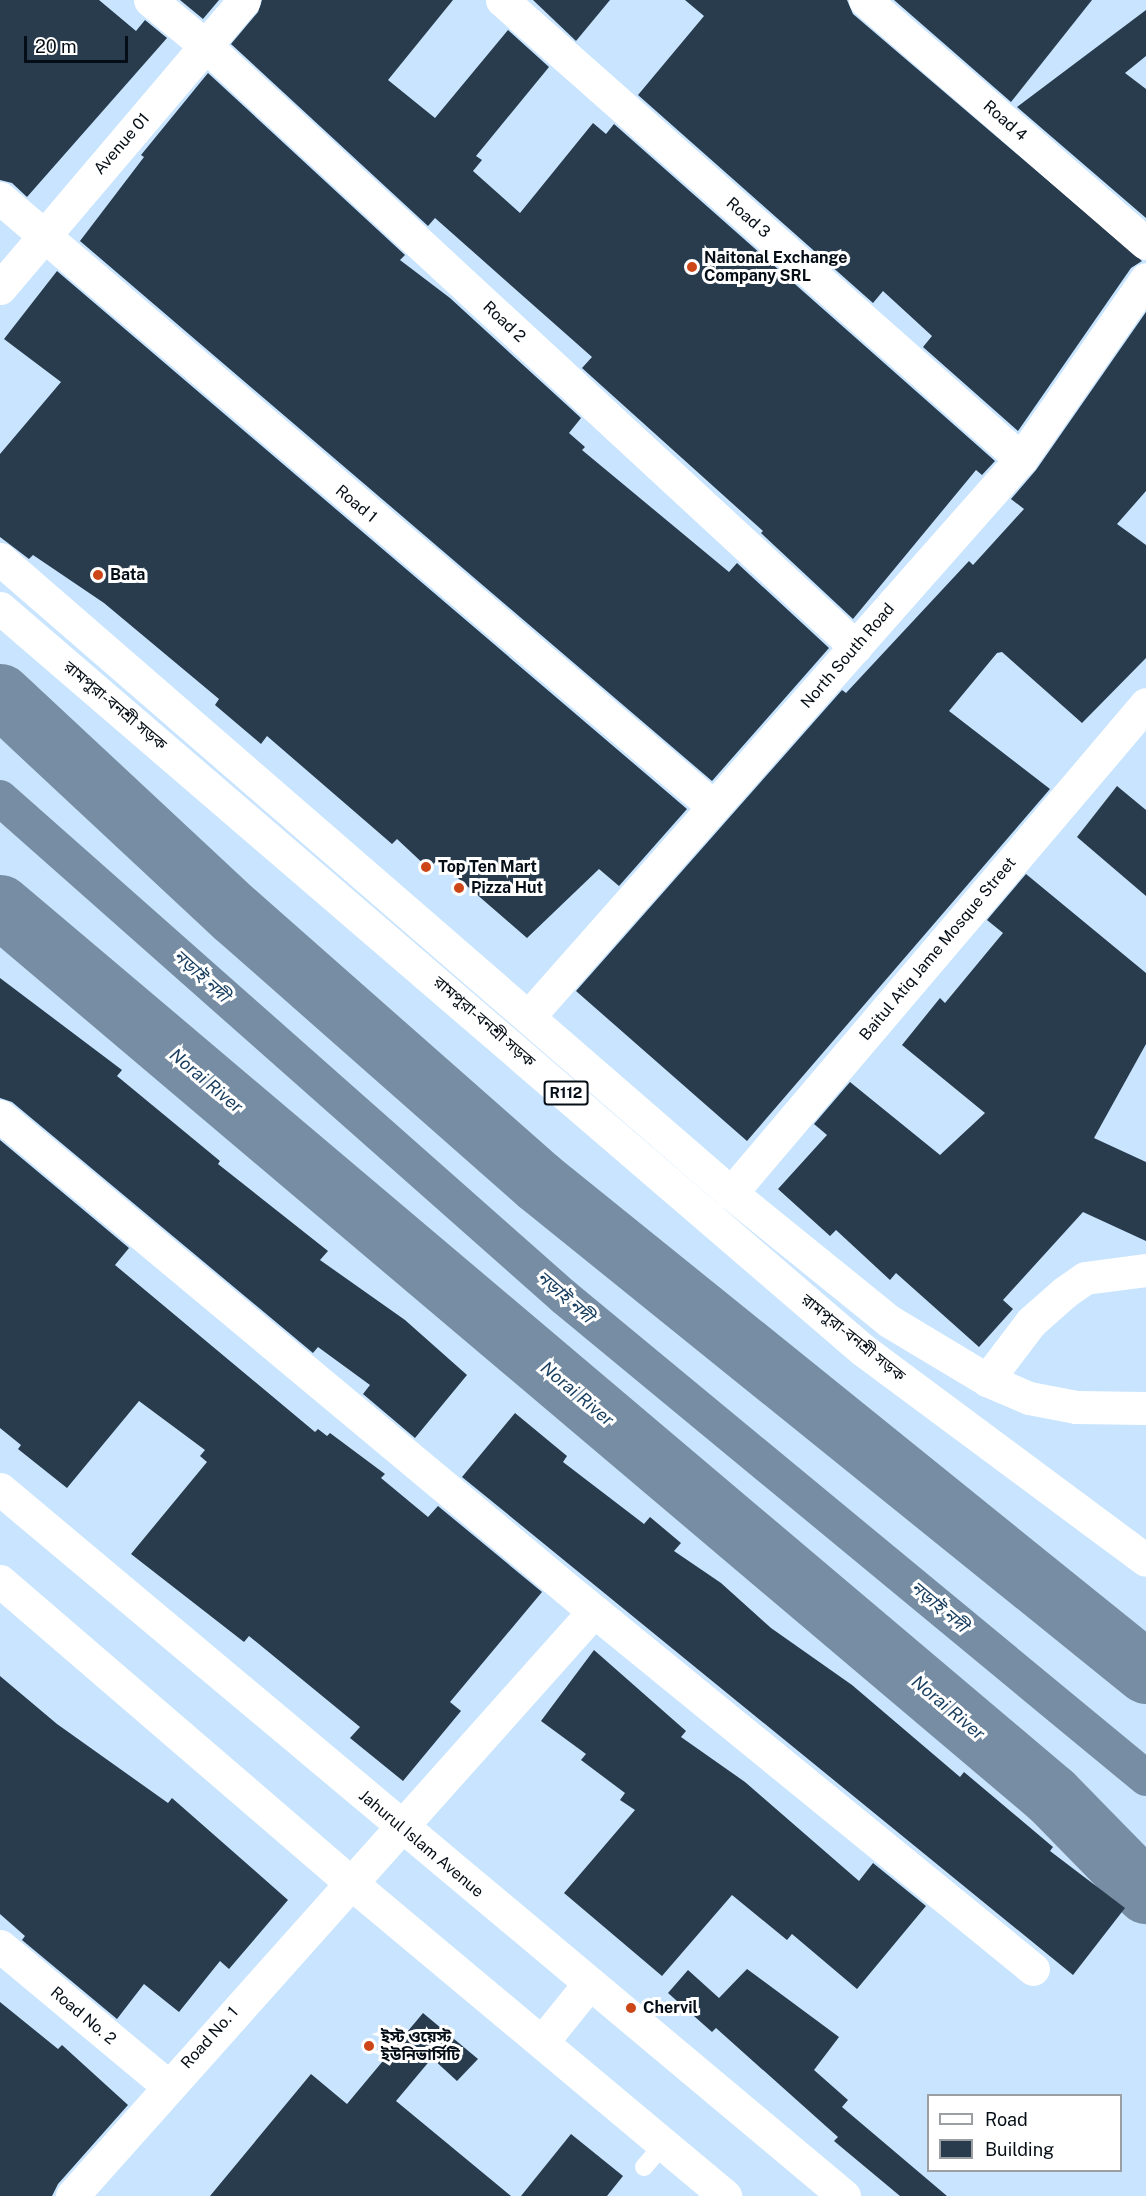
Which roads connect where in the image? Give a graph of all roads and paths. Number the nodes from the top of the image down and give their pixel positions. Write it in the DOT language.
graph roads {
  1 [pos="150,0"];
  2 [pos="244,0"];
  3 [pos="502,0"];
  4 [pos="865,0"];
  5 [pos="206,46"];
  6 [pos="0,198"];
  7 [pos="42,237"];
  8 [pos="1146,243"];
  9 [pos="1146,279"];
  10 [pos="0,288"];
  11 [pos="1021,459"];
  12 [pos="0,559"];
  13 [pos="0,608"];
  14 [pos="856,647"];
  15 [pos="1146,704"];
  16 [pos="714,807"];
  17 [pos="529,1016"];
  18 [pos="0,1116"];
  19 [pos="730,1193"];
  20 [pos="1146,1270"];
  21 [pos="987,1380"];
  22 [pos="1146,1408"];
  23 [pos="0,1489"];
  24 [pos="1146,1560"];
  25 [pos="0,1581"];
  26 [pos="594,1611"];
  27 [pos="401,1828"];
  28 [pos="351,1883"];
  29 [pos="0,1946"];
  30 [pos="1033,1969"];
  31 [pos="589,1984"];
  32 [pos="542,2042"];
  33 [pos="166,2085"];
  34 [pos="72,2196"];
  35 [pos="725,2196"];
  36 [pos="844,2196"];
  1 -- 5 [label="street, Road 2"];
  2 -- 5 [label="street, Avenue 01"];
  3 -- 11 [label="street, Road 3"];
  4 -- 8 [label="street, Road 4"];
  5 -- 7 [label="street, Avenue 01"];
  5 -- 14 [label="street, Road 2"];
  6 -- 7 [label="street, Road 1"];
  7 -- 10 [label="street, Avenue 01"];
  7 -- 16 [label="street, Road 1"];
  9 -- 11 [label="street, North South Road"];
  11 -- 14 [label="street, North South Road"];
  12 -- 17 [label="street, রামপুরা-বনশ্রী সড়ক / R112"];
  13 -- 24 [label="street, রামপুরা-বনশ্রী সড়ক / R112"];
  14 -- 16 [label="street, North South Road"];
  15 -- 19 [label="street, Baitul Atiq Jame Mosque Street"];
  16 -- 17 [label="street, North South Road"];
  17 -- 19 [label="street, রামপুরা-বনশ্রী সড়ক / R112"];
  18 -- 26 [label="street"];
  19 -- 21 [label="street, রামপুরা-বনশ্রী সড়ক / R112"];
  20 -- 21 [label="street"];
  21 -- 22 [label="street, রামপুরা-বনশ্রী সড়ক"];
  23 -- 27 [label="street, Jahurul Islam Avenue"];
  25 -- 28 [label="street"];
  26 -- 27 [label="street, Road No. 1"];
  26 -- 30 [label="street"];
  27 -- 28 [label="street, Road No. 1"];
  27 -- 31 [label="street, Jahurul Islam Avenue"];
  28 -- 32 [label="street"];
  28 -- 33 [label="street, Road No. 1"];
  29 -- 33 [label="street, Road No. 2"];
  31 -- 32 [label="street"];
  31 -- 36 [label="street, Jahurul Islam Avenue"];
  32 -- 35 [label="street"];
  33 -- 34 [label="street, Road No. 1"];
}
